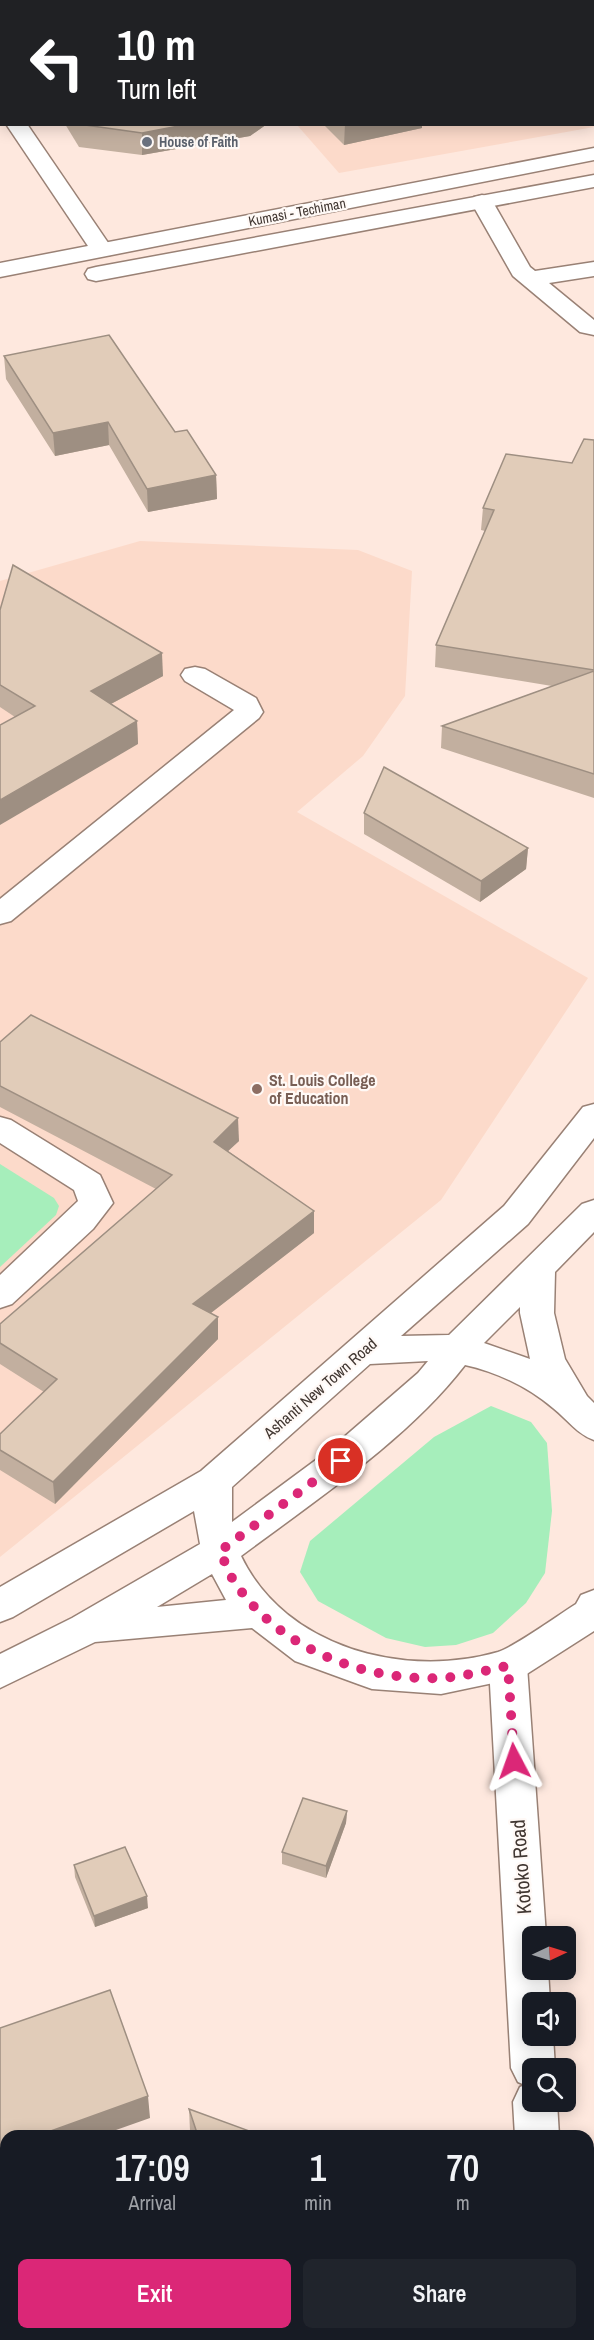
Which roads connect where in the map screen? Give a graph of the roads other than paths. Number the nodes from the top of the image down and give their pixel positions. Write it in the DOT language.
graph roads {
  1 [pos="17,126"];
  2 [pos="594,154"];
  3 [pos="594,181"];
  4 [pos="482,202"];
  5 [pos="102,250"];
  6 [pos="594,269"];
  7 [pos="0,270"];
  8 [pos="70,279"];
  9 [pos="530,279"];
  10 [pos="594,328"];
  11 [pos="195,675"];
  12 [pos="0,914"];
  13 [pos="594,1115"];
  14 [pos="0,1128"];
  15 [pos="594,1212"];
  16 [pos="538,1271"];
  17 [pos="0,1295"];
  18 [pos="458,1349"];
  19 [pos="361,1352"];
  20 [pos="586,1416"];
  21 [pos="214,1481"];
  22 [pos="220,1551"];
  23 [pos="0,1606"];
  24 [pos="259,1612"];
  25 [pos="592,1612"];
  26 [pos="86,1629"];
  27 [pos="508,1666"];
  28 [pos="0,1672"];
  29 [pos="532,2058"];
  30 [pos="536,2112"];
  31 [pos="537,2130"];
  1 -- 5 [label="street"];
  2 -- 5 [label="street, Kumasi - Techiman"];
  3 -- 4 [label="street, Kumasi - Techiman"];
  4 -- 8 [label="street, Kumasi - Techiman"];
  4 -- 9 [label="street"];
  5 -- 7 [label="street, Kumasi - Techiman"];
  6 -- 9 [label="street"];
  9 -- 10 [label="street"];
  11 -- 12 [label="street"];
  13 -- 19 [label="street, Ashanti New Town Road"];
  14 -- 17 [label="street"];
  15 -- 16 [label="street"];
  16 -- 18 [label="street"];
  16 -- 20 [label="street"];
  18 -- 19 [label="street"];
  18 -- 20 [label="street"];
  18 -- 22 [label="street"];
  19 -- 21 [label="street, Ashanti New Town Road"];
  21 -- 22 [label="street"];
  21 -- 23 [label="street, Ashanti New Town Road"];
  22 -- 24 [label="street"];
  22 -- 26 [label="street"];
  24 -- 26 [label="street"];
  24 -- 27 [label="street"];
  25 -- 27 [label="street"];
  26 -- 28 [label="street"];
  27 -- 29 [label="street, Kotoko Road"];
  30 -- 31 [label="street"];
}
